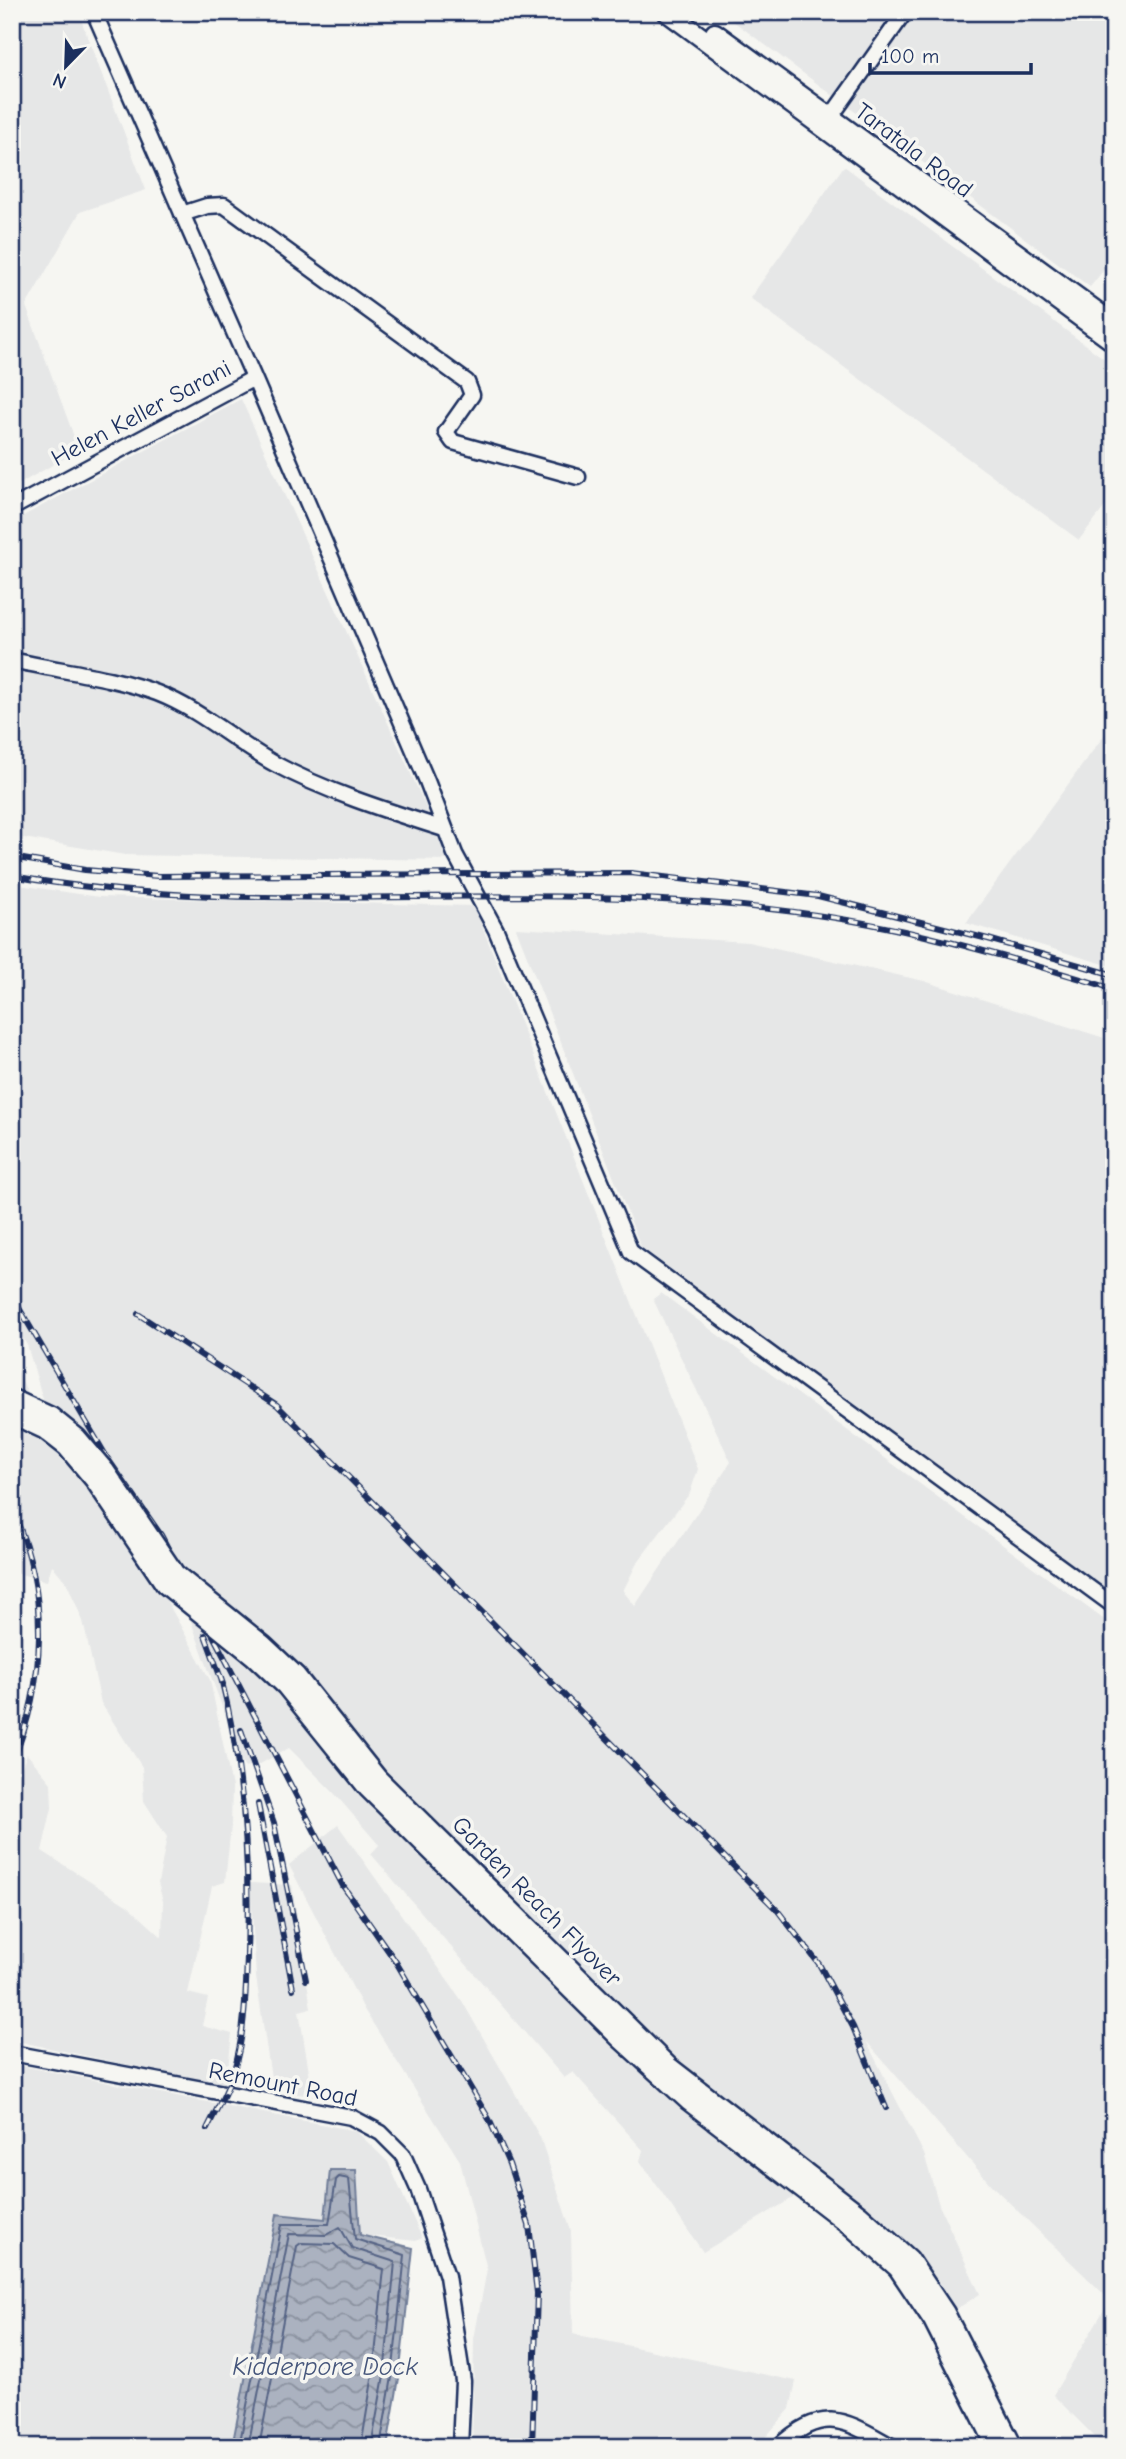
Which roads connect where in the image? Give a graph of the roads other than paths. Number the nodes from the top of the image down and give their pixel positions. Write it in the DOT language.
graph roads {
  1 [pos="94,12"];
  2 [pos="667,12"];
  3 [pos="687,12"];
  4 [pos="905,12"];
  5 [pos="830,118"];
  6 [pos="182,214"];
  7 [pos="1114,324"];
  8 [pos="1114,342"];
  9 [pos="254,378"];
  10 [pos="578,477"];
  11 [pos="12,509"];
  12 [pos="12,660"];
  13 [pos="444,829"];
  14 [pos="12,1399"];
  15 [pos="12,1414"];
  16 [pos="1114,1606"];
  17 [pos="12,2053"];
  18 [pos="460,2447"];
  19 [pos="779,2447"];
  20 [pos="893,2447"];
  21 [pos="997,2447"];
  22 [pos="1013,2447"];
  1 -- 6 [label="street"];
  2 -- 8 [label="main road"];
  3 -- 5 [label="main road, Taratala Road"];
  4 -- 5 [label="street"];
  5 -- 7 [label="main road, Taratala Road"];
  6 -- 9 [label="street"];
  6 -- 10 [label="street"];
  9 -- 11 [label="street, Helen Keller Sarani"];
  9 -- 13 [label="street"];
  12 -- 13 [label="street"];
  13 -- 16 [label="street"];
  14 -- 22 [label="main road, Garden Reach Flyover, bridge"];
  15 -- 21 [label="main road, Garden Reach Flyover, bridge"];
  17 -- 18 [label="street, Remount Road"];
  19 -- 20 [label="street"];
}
